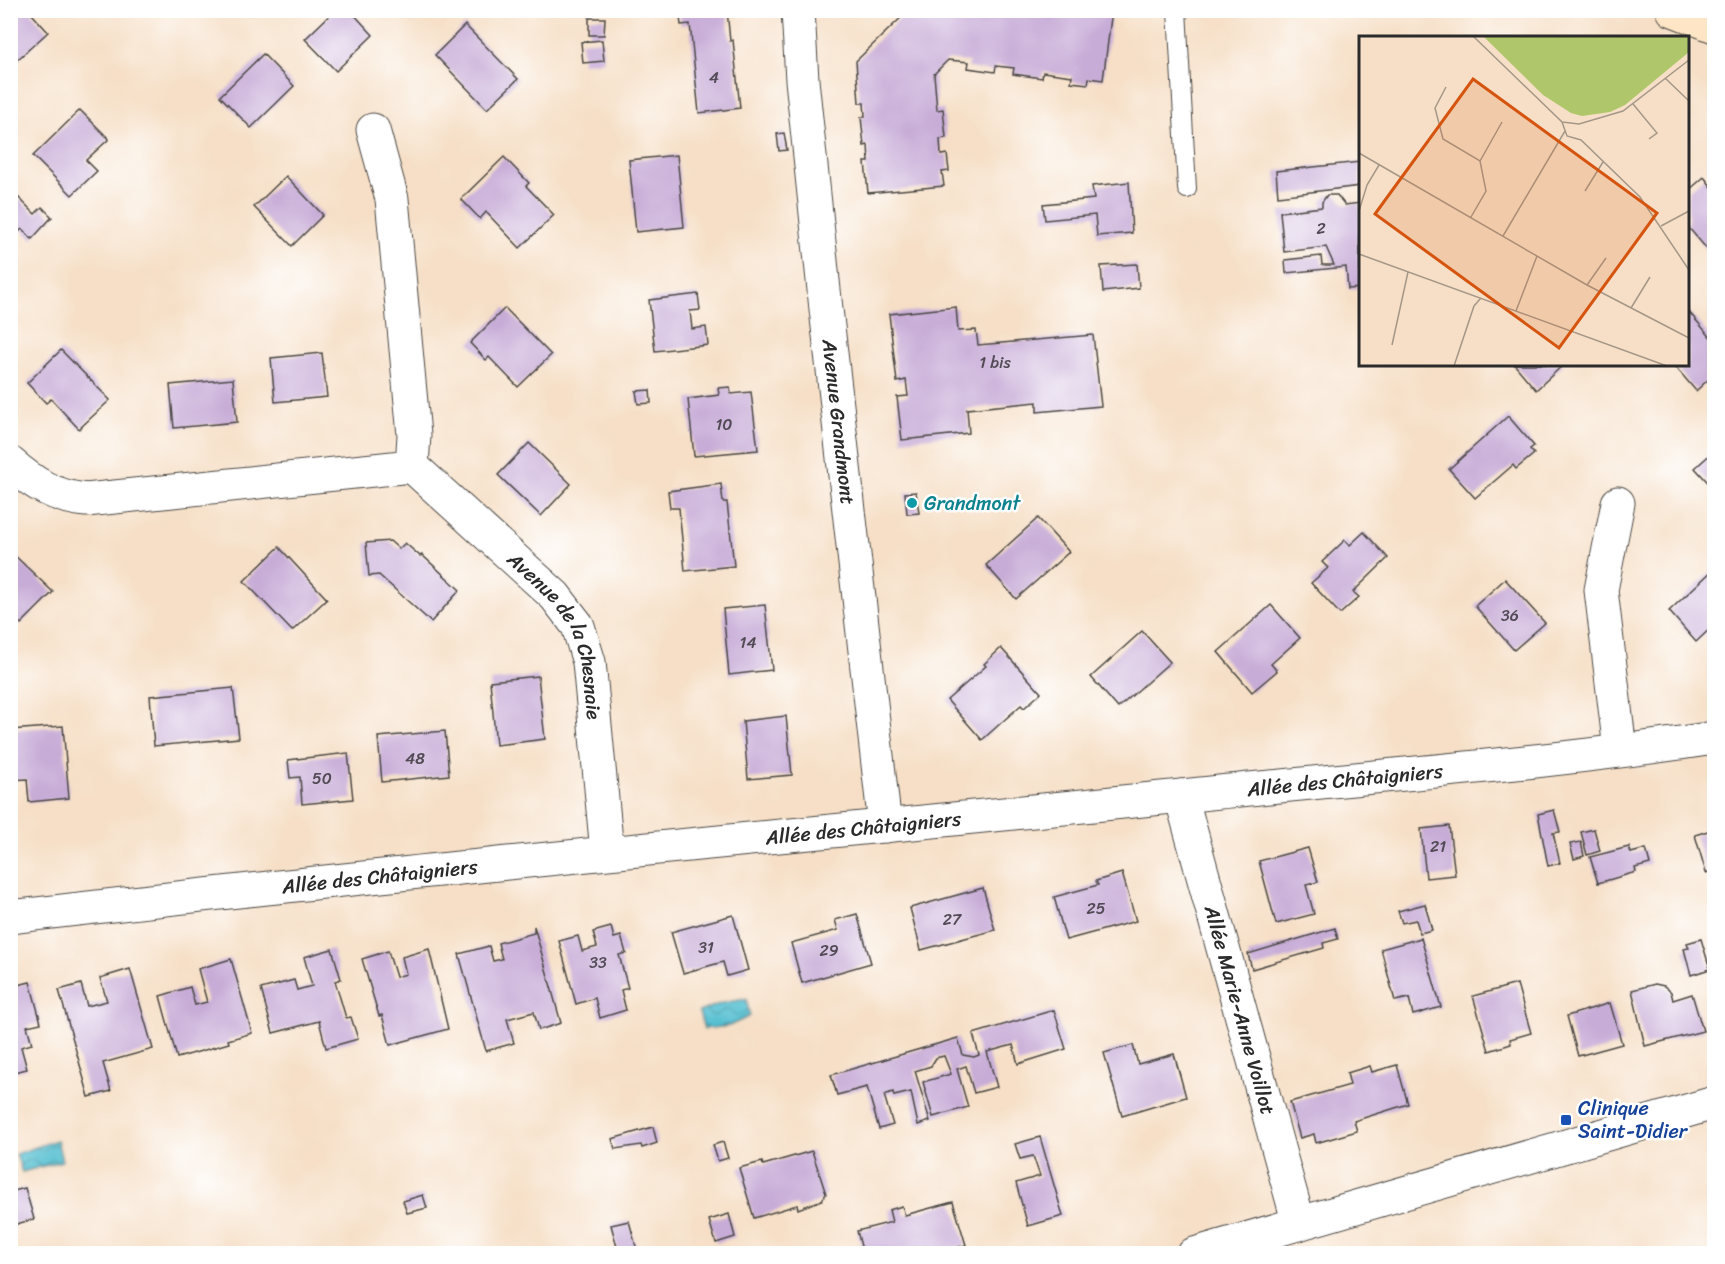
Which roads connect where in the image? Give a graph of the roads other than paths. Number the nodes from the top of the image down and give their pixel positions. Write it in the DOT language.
graph roads {
  1 [pos="1177,10"];
  2 [pos="1673,10"];
  3 [pos="799,12"];
  4 [pos="1714,26"];
  5 [pos="373,130"];
  6 [pos="1187,189"];
  7 [pos="10,463"];
  8 [pos="412,466"];
  9 [pos="1618,503"];
  10 [pos="1714,738"];
  11 [pos="1620,750"];
  12 [pos="1181,796"];
  13 [pos="885,826"];
  14 [pos="607,852"];
  15 [pos="10,917"];
  16 [pos="1714,1103"];
  17 [pos="1299,1224"];
  18 [pos="1194,1254"];
  1 -- 6 [label="lane"];
  2 -- 4 [label="street"];
  3 -- 13 [label="street, Avenue Grandmont"];
  5 -- 8 [label="street"];
  7 -- 8 [label="street"];
  8 -- 14 [label="street, Avenue de la Chesnaie"];
  9 -- 11 [label="street"];
  10 -- 11 [label="street, Allée des Châtaigniers"];
  11 -- 12 [label="street, Allée des Châtaigniers"];
  12 -- 13 [label="street, Allée des Châtaigniers"];
  12 -- 17 [label="street, Allée Marie-Anne Voillot"];
  13 -- 14 [label="street, Allée des Châtaigniers"];
  14 -- 15 [label="street, Allée des Châtaigniers"];
  16 -- 17 [label="street"];
  17 -- 18 [label="street"];
}
